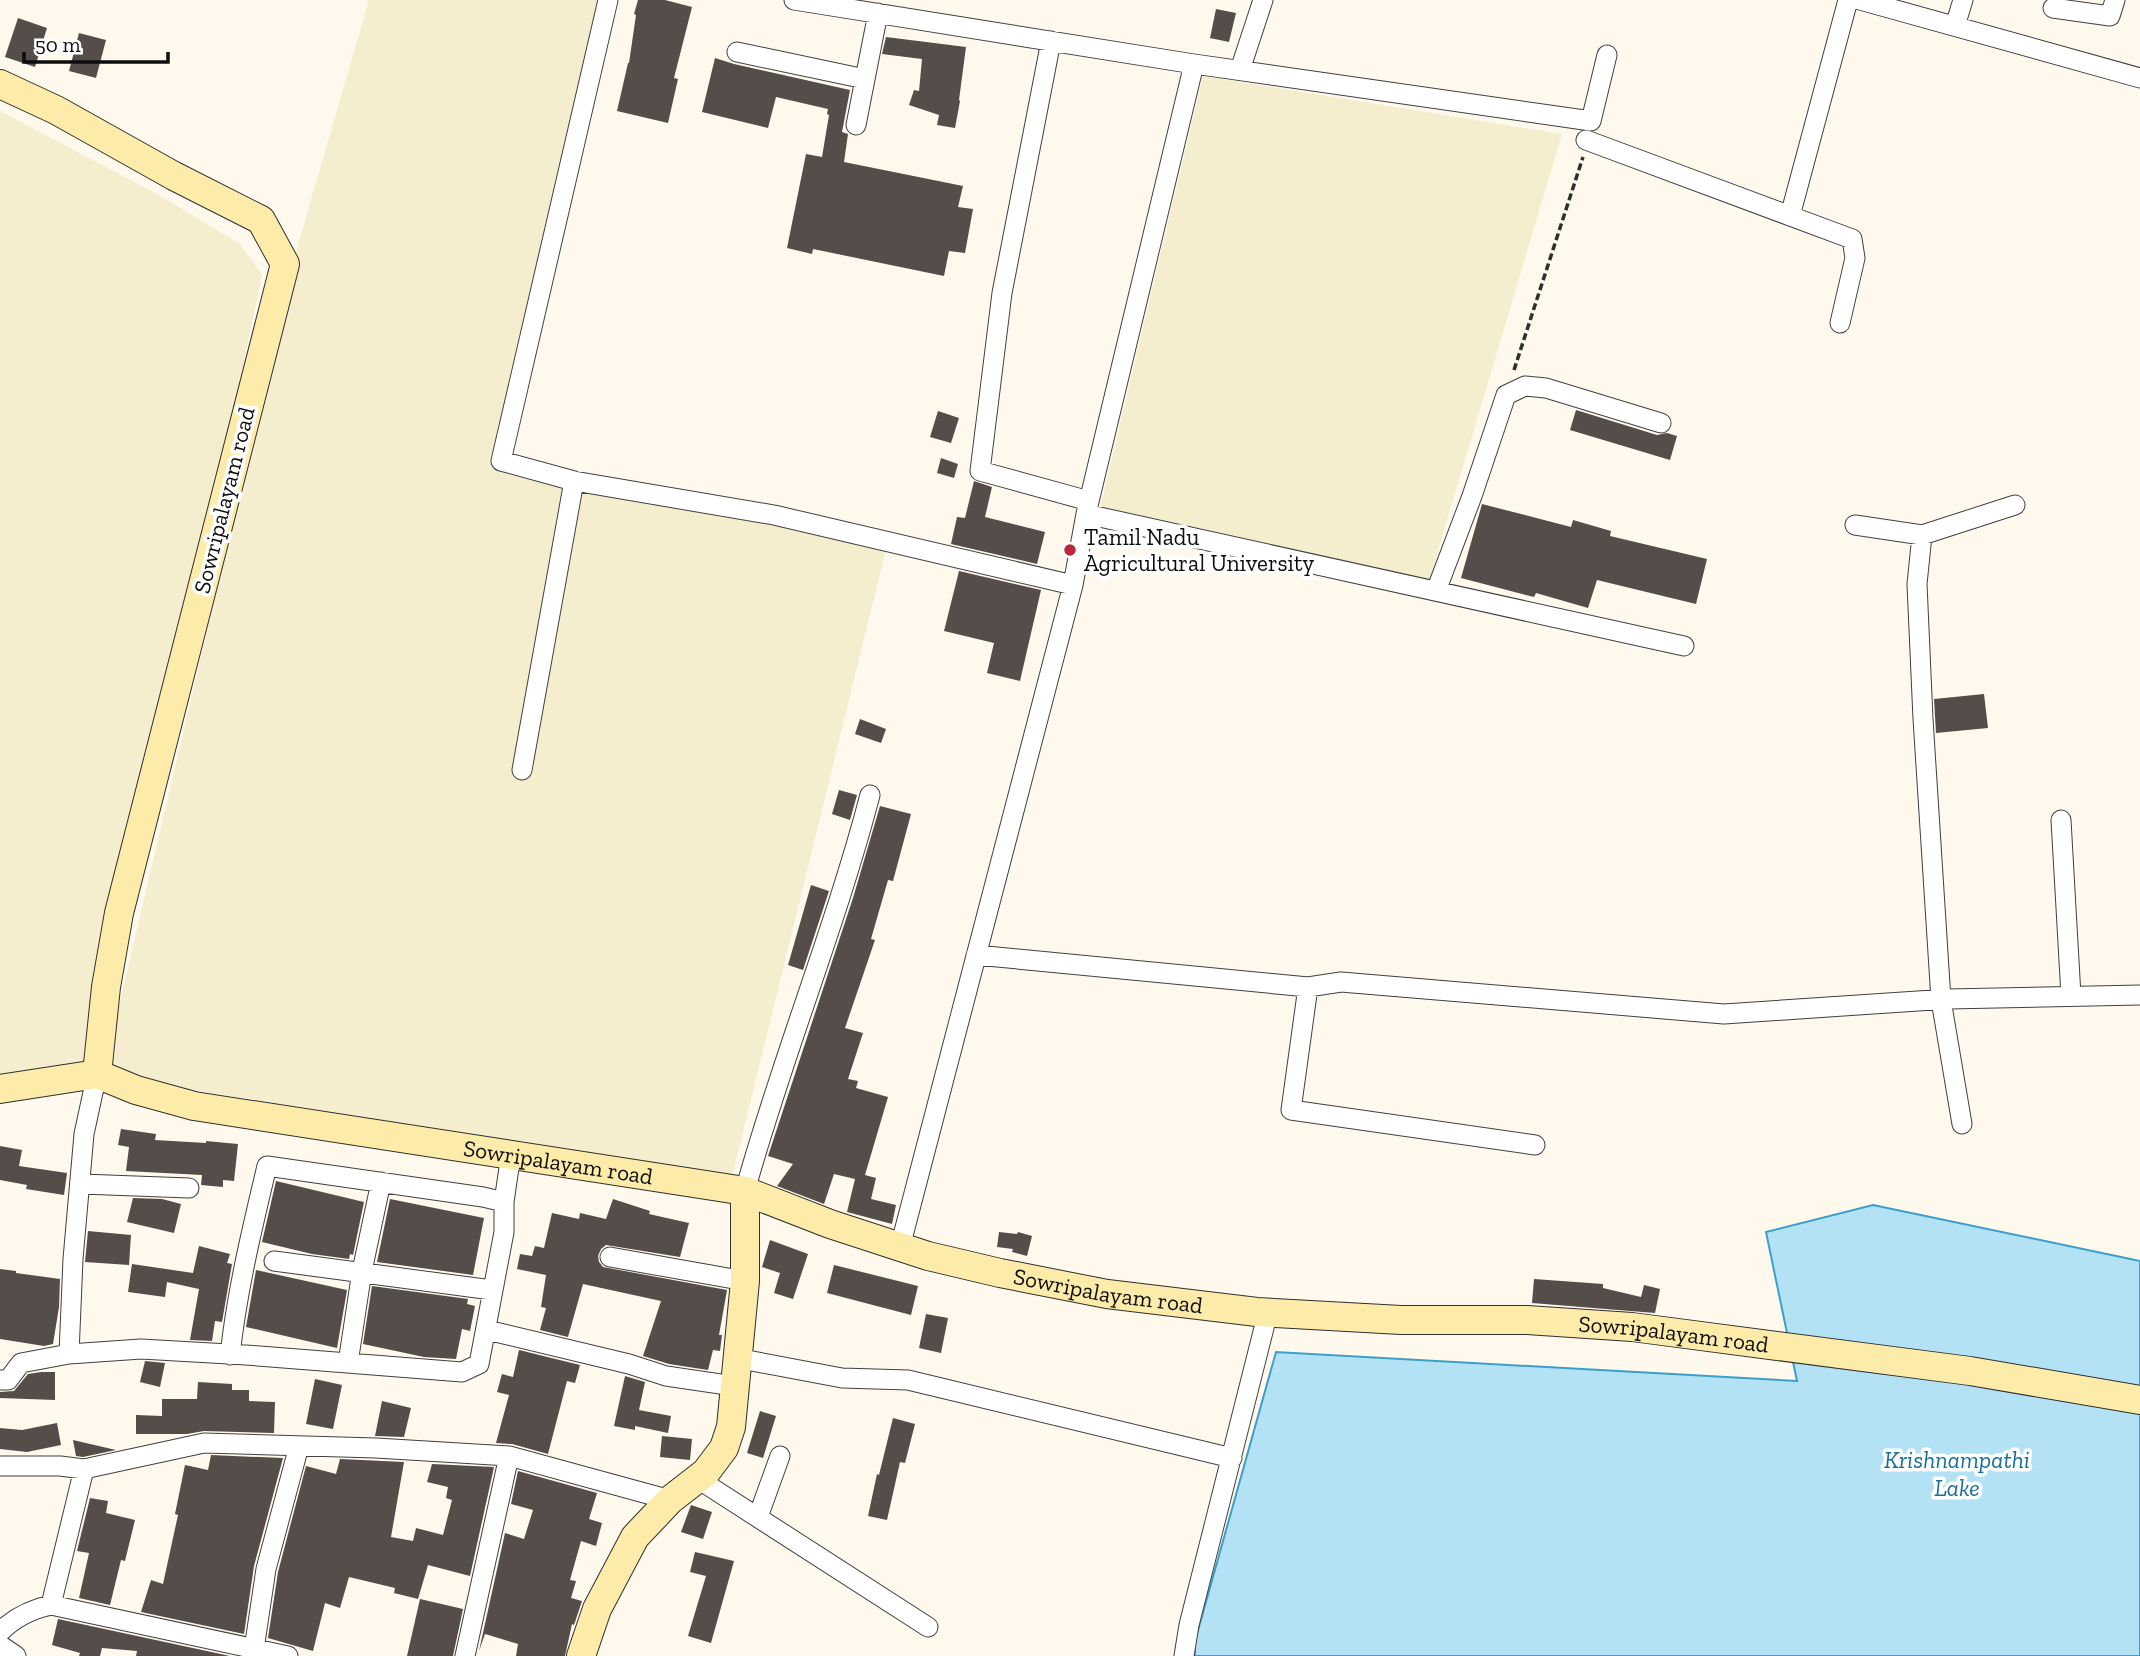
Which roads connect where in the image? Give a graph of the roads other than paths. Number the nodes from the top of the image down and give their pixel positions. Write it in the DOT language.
graph roads {
  1 [pos="608,0"];
  2 [pos="794,0"];
  3 [pos="1263,0"];
  4 [pos="1848,0"];
  5 [pos="1860,0"];
  6 [pos="1963,0"];
  7 [pos="2115,0"];
  8 [pos="855,5"];
  9 [pos="2053,8"];
  10 [pos="878,13"];
  11 [pos="1955,26"];
  12 [pos="1051,41"];
  13 [pos="737,52"];
  14 [pos="1607,55"];
  15 [pos="1194,64"];
  16 [pos="1240,70"];
  17 [pos="2140,78"];
  18 [pos="865,79"];
  19 [pos="0,84"];
  20 [pos="856,125"];
  21 [pos="1586,140"];
  22 [pos="1790,216"];
  23 [pos="1840,323"];
  24 [pos="1661,422"];
  25 [pos="574,481"];
  26 [pos="2015,505"];
  27 [pos="1088,508"];
  28 [pos="1855,525"];
  29 [pos="1923,535"];
  30 [pos="1073,585"];
  31 [pos="1436,591"];
  32 [pos="1684,646"];
  33 [pos="522,770"];
  34 [pos="870,795"];
  35 [pos="2061,820"];
  36 [pos="976,955"];
  37 [pos="1308,987"];
  38 [pos="2140,995"];
  39 [pos="2071,996"];
  40 [pos="1941,1000"];
  41 [pos="97,1074"];
  42 [pos="0,1089"];
  43 [pos="1962,1124"];
  44 [pos="1535,1145"];
  45 [pos="511,1154"];
  46 [pos="381,1182"];
  47 [pos="81,1184"];
  48 [pos="189,1188"];
  49 [pos="745,1191"];
  50 [pos="504,1202"];
  51 [pos="900,1247"];
  52 [pos="610,1257"];
  53 [pos="274,1261"];
  54 [pos="362,1271"];
  55 [pos="745,1281"];
  56 [pos="492,1290"];
  57 [pos="1268,1312"];
  58 [pos="487,1330"];
  59 [pos="69,1354"];
  60 [pos="230,1355"];
  61 [pos="348,1363"];
  62 [pos="735,1372"];
  63 [pos="0,1380"];
  64 [pos="2140,1400"];
  65 [pos="299,1446"];
  66 [pos="509,1456"];
  67 [pos="780,1456"];
  68 [pos="1232,1458"];
  69 [pos="0,1466"];
  70 [pos="84,1469"];
  71 [pos="698,1479"];
  72 [pos="670,1500"];
  73 [pos="758,1517"];
  74 [pos="51,1605"];
  75 [pos="3,1624"];
  76 [pos="928,1627"];
  77 [pos="0,1645"];
  78 [pos="254,1652"];
  79 [pos="16,1656"];
  80 [pos="288,1656"];
  81 [pos="465,1656"];
  82 [pos="581,1656"];
  83 [pos="1184,1656"];
  1 -- 25 [label="street"];
  2 -- 8 [label="street"];
  3 -- 16 [label="street"];
  4 -- 22 [label="street"];
  5 -- 11 [label="street"];
  6 -- 11 [label="street"];
  7 -- 9 [label="street"];
  8 -- 10 [label="street"];
  10 -- 12 [label="street"];
  10 -- 18 [label="street"];
  11 -- 17 [label="street"];
  12 -- 15 [label="street"];
  12 -- 27 [label="street"];
  13 -- 18 [label="street"];
  14 -- 16 [label="street"];
  15 -- 16 [label="street"];
  15 -- 27 [label="street"];
  18 -- 20 [label="street"];
  19 -- 41 [label="street, Sowripalayam road"];
  21 -- 22 [label="street"];
  22 -- 23 [label="street"];
  24 -- 31 [label="street"];
  25 -- 30 [label="street"];
  25 -- 33 [label="street"];
  26 -- 29 [label="street"];
  27 -- 30 [label="street"];
  27 -- 31 [label="street"];
  28 -- 29 [label="street"];
  29 -- 40 [label="street"];
  30 -- 36 [label="street"];
  31 -- 32 [label="street"];
  34 -- 49 [label="street"];
  35 -- 39 [label="street"];
  36 -- 37 [label="street"];
  36 -- 51 [label="street"];
  37 -- 40 [label="street"];
  37 -- 44 [label="street"];
  38 -- 39 [label="street"];
  39 -- 40 [label="street"];
  40 -- 43 [label="street"];
  41 -- 42 [label="street"];
  41 -- 45 [label="street, Sowripalayam road"];
  41 -- 47 [label="street"];
  45 -- 49 [label="street, Sowripalayam road"];
  45 -- 50 [label="street"];
  46 -- 50 [label="street"];
  46 -- 54 [label="street"];
  46 -- 60 [label="street"];
  47 -- 48 [label="street"];
  47 -- 59 [label="street"];
  49 -- 51 [label="street, Sowripalayam road"];
  49 -- 55 [label="street"];
  50 -- 56 [label="street"];
  51 -- 57 [label="street, Sowripalayam road"];
  52 -- 55 [label="street"];
  53 -- 54 [label="street"];
  54 -- 56 [label="street"];
  54 -- 61 [label="street"];
  55 -- 62 [label="street"];
  56 -- 58 [label="street"];
  57 -- 64 [label="street, Sowripalayam road"];
  57 -- 68 [label="street"];
  58 -- 61 [label="street"];
  58 -- 62 [label="street"];
  59 -- 60 [label="street"];
  59 -- 63 [label="street"];
  60 -- 61 [label="street"];
  62 -- 68 [label="street"];
  62 -- 71 [label="street"];
  65 -- 66 [label="street"];
  65 -- 70 [label="street"];
  65 -- 78 [label="street"];
  66 -- 72 [label="street"];
  66 -- 81 [label="street"];
  67 -- 73 [label="street"];
  68 -- 83 [label="street"];
  69 -- 70 [label="street"];
  70 -- 74 [label="street"];
  71 -- 72 [label="street"];
  71 -- 73 [label="street"];
  72 -- 82 [label="street"];
  73 -- 76 [label="street"];
  74 -- 75 [label="street"];
  74 -- 78 [label="street"];
  77 -- 79 [label="street"];
  78 -- 80 [label="street"];
}
